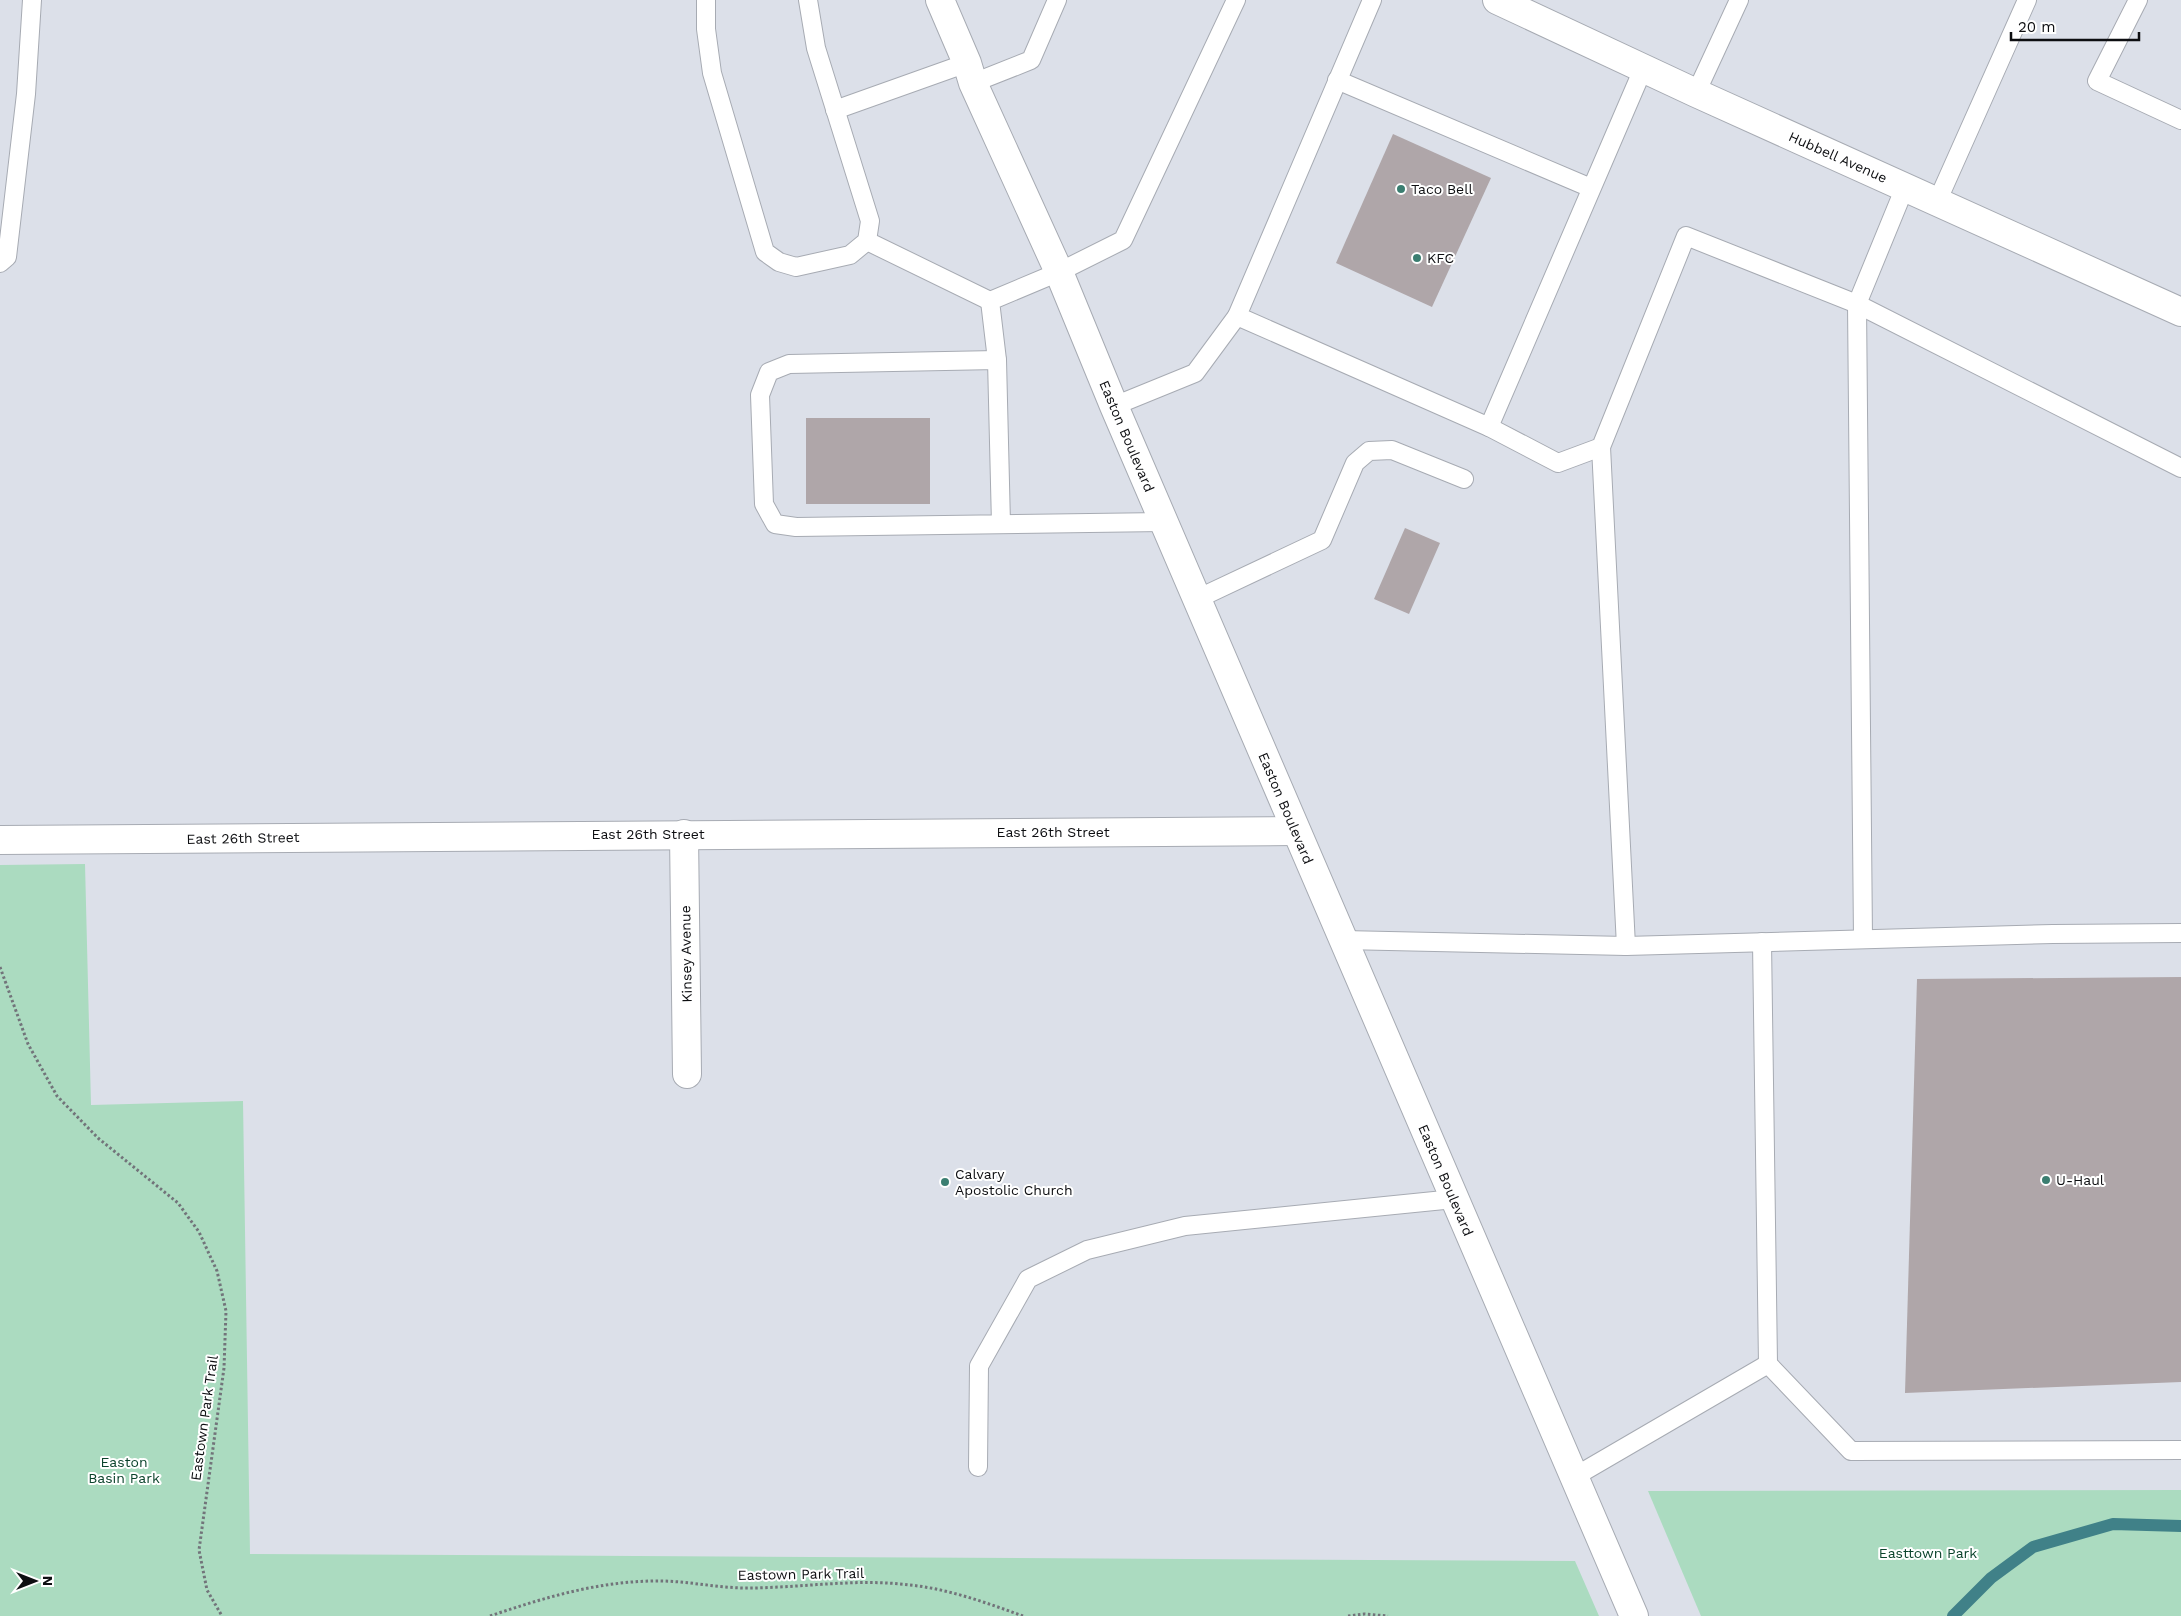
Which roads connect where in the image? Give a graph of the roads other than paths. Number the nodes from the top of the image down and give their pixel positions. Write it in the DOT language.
graph roads {
  1 [pos="32,0"];
  2 [pos="706,0"];
  3 [pos="808,0"];
  4 [pos="940,0"];
  5 [pos="1057,0"];
  6 [pos="1236,0"];
  7 [pos="1372,0"];
  8 [pos="1497,0"];
  9 [pos="1740,0"];
  10 [pos="2027,0"];
  11 [pos="2138,0"];
  12 [pos="1643,69"];
  13 [pos="970,73"];
  14 [pos="1337,80"];
  15 [pos="1696,93"];
  16 [pos="835,110"];
  17 [pos="2181,120"];
  18 [pos="1591,188"];
  19 [pos="1905,188"];
  20 [pos="1936,202"];
  21 [pos="867,241"];
  22 [pos="0,263"];
  23 [pos="1059,272"];
  24 [pos="990,301"];
  25 [pos="1857,304"];
  26 [pos="2181,312"];
  27 [pos="1236,316"];
  28 [pos="997,360"];
  29 [pos="1114,406"];
  30 [pos="1489,427"];
  31 [pos="1601,447"];
  32 [pos="2181,468"];
  33 [pos="1464,479"];
  34 [pos="1163,522"];
  35 [pos="1001,524"];
  36 [pos="1197,599"];
  37 [pos="1296,831"];
  38 [pos="684,834"];
  39 [pos="0,840"];
  40 [pos="2181,933"];
  41 [pos="1863,939"];
  42 [pos="1343,940"];
  43 [pos="1762,942"];
  44 [pos="1626,946"];
  45 [pos="687,1074"];
  46 [pos="1454,1199"];
  47 [pos="1768,1364"];
  48 [pos="2181,1450"];
  49 [pos="978,1467"];
  50 [pos="1574,1477"];
  51 [pos="1634,1616"];
  1 -- 22 [label="lane"];
  2 -- 21 [label="lane"];
  3 -- 16 [label="lane"];
  4 -- 13 [label="main road, Easton Boulevard"];
  5 -- 13 [label="lane"];
  6 -- 23 [label="lane"];
  7 -- 14 [label="lane"];
  8 -- 12 [label="main road, Hubbell Avenue"];
  9 -- 15 [label="lane"];
  10 -- 20 [label="lane"];
  11 -- 17 [label="lane"];
  12 -- 15 [label="main road, Hubbell Avenue"];
  12 -- 18 [label="lane"];
  13 -- 16 [label="lane"];
  13 -- 23 [label="main road, Easton Boulevard"];
  14 -- 18 [label="lane"];
  14 -- 27 [label="lane"];
  15 -- 19 [label="main road, Hubbell Avenue"];
  16 -- 21 [label="lane"];
  18 -- 30 [label="lane"];
  19 -- 20 [label="main road, Hubbell Avenue"];
  19 -- 25 [label="lane"];
  20 -- 26 [label="main road, Hubbell Avenue"];
  21 -- 24 [label="lane"];
  23 -- 24 [label="lane"];
  23 -- 29 [label="main road, Easton Boulevard"];
  24 -- 28 [label="lane"];
  25 -- 31 [label="lane"];
  25 -- 32 [label="lane"];
  25 -- 41 [label="lane"];
  27 -- 29 [label="lane"];
  27 -- 30 [label="lane"];
  28 -- 35 [label="lane"];
  28 -- 35 [label="lane"];
  29 -- 34 [label="main road, Easton Boulevard"];
  30 -- 31 [label="lane"];
  31 -- 44 [label="lane"];
  33 -- 36 [label="lane"];
  34 -- 35 [label="lane"];
  34 -- 36 [label="main road, Easton Boulevard"];
  36 -- 37 [label="main road, Easton Boulevard"];
  37 -- 38 [label="main road, East 26th Street"];
  37 -- 42 [label="main road, Easton Boulevard"];
  38 -- 39 [label="main road, East 26th Street"];
  38 -- 45 [label="main road, Kinsey Avenue"];
  40 -- 41 [label="lane"];
  41 -- 43 [label="lane"];
  42 -- 44 [label="lane"];
  42 -- 46 [label="main road, Easton Boulevard"];
  43 -- 44 [label="lane"];
  43 -- 47 [label="lane"];
  46 -- 49 [label="lane"];
  46 -- 50 [label="main road, Easton Boulevard"];
  47 -- 48 [label="lane"];
  47 -- 50 [label="lane"];
  50 -- 51 [label="main road, Easton Boulevard"];
}
